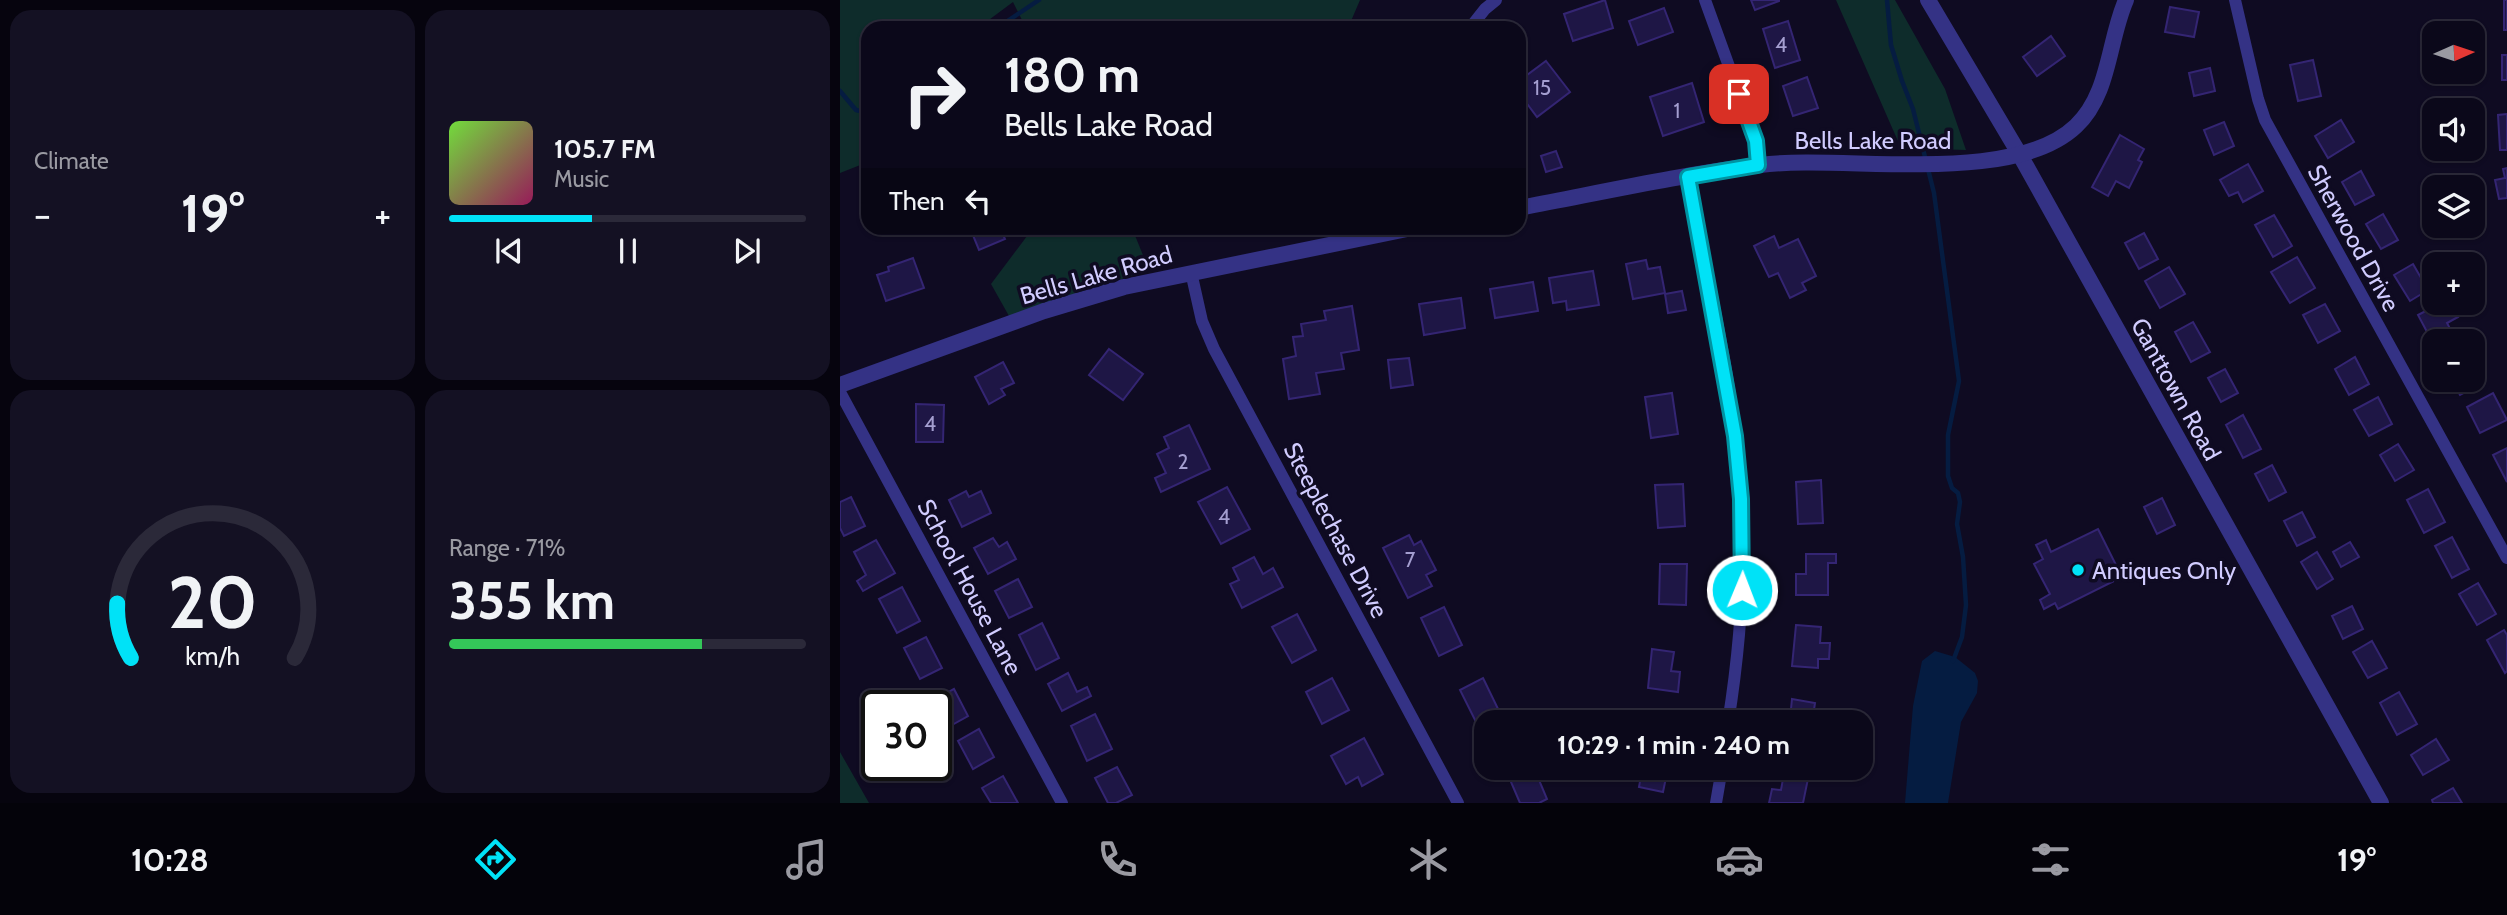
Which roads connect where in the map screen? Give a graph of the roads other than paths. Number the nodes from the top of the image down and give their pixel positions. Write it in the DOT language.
graph roads {
  1 [pos="1496,0"];
  2 [pos="1705,0"];
  3 [pos="1928,0"];
  4 [pos="2126,0"];
  5 [pos="2235,0"];
  6 [pos="1476,21"];
  7 [pos="2020,155"];
  8 [pos="1758,165"];
  9 [pos="1688,177"];
  10 [pos="1526,207"];
  11 [pos="1377,235"];
  12 [pos="1191,272"];
  13 [pos="840,385"];
  14 [pos="840,392"];
  15 [pos="2507,558"];
  16 [pos="1730,710"];
  17 [pos="1720,780"];
  18 [pos="1062,803"];
  19 [pos="1458,803"];
  20 [pos="1716,803"];
  21 [pos="2381,803"];
  1 -- 6 [label="street"];
  2 -- 8 [label="street"];
  3 -- 7 [label="street, Ganttown Road"];
  4 -- 7 [label="street, Bells Lake Road"];
  5 -- 15 [label="street, Sherwood Drive"];
  7 -- 8 [label="street, Bells Lake Road"];
  7 -- 21 [label="street, Ganttown Road"];
  8 -- 9 [label="street, Bells Lake Road"];
  9 -- 10 [label="street, Bells Lake Road"];
  9 -- 16 [label="street"];
  11 -- 12 [label="street, Bells Lake Road"];
  12 -- 13 [label="street, Bells Lake Road"];
  12 -- 19 [label="street, Steeplechase Drive"];
  14 -- 18 [label="street, School House Lane"];
  17 -- 20 [label="street"];
}
